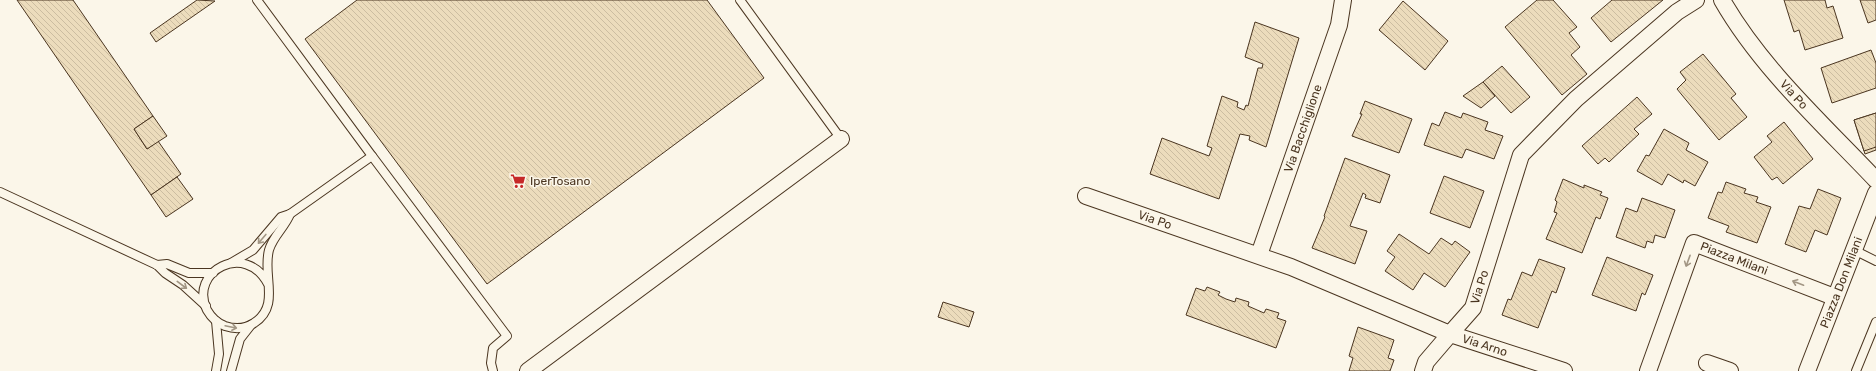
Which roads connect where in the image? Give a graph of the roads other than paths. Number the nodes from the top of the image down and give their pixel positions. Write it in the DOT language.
graph roads {
  1 [pos="257,0"];
  2 [pos="740,0"];
  3 [pos="1343,0"];
  4 [pos="1696,0"];
  5 [pos="1722,0"];
  6 [pos="841,138"];
  7 [pos="372,156"];
  8 [pos="1876,180"];
  9 [pos="0,192"];
  10 [pos="1876,193"];
  11 [pos="1086,196"];
  12 [pos="290,214"];
  13 [pos="1854,250"];
  14 [pos="1259,255"];
  15 [pos="1876,261"];
  16 [pos="231,263"];
  17 [pos="157,265"];
  18 [pos="213,273"];
  19 [pos="268,284"];
  20 [pos="1834,297"];
  21 [pos="206,306"];
  22 [pos="216,321"];
  23 [pos="1876,322"];
  24 [pos="251,325"];
  25 [pos="1450,334"];
  26 [pos="1707,363"];
  27 [pos="216,371"];
  28 [pos="231,371"];
  29 [pos="493,371"];
  30 [pos="528,371"];
  31 [pos="1423,371"];
  32 [pos="1564,371"];
  33 [pos="1648,371"];
  34 [pos="1730,371"];
  35 [pos="1807,371"];
  36 [pos="1856,371"];
  1 -- 7 [label="lane"];
  2 -- 6 [label="lane"];
  3 -- 14 [label="street, Via Bacchiglione"];
  4 -- 25 [label="street, Via Po"];
  5 -- 8 [label="street, Via Po"];
  6 -- 30 [label="street"];
  7 -- 12 [label="lane"];
  7 -- 29 [label="lane"];
  9 -- 17 [label="lane"];
  10 -- 13 [label="street, Piazza Don Milani"];
  11 -- 14 [label="street, Via Po"];
  12 -- 16 [label="lane, one-way"];
  12 -- 19 [label="lane"];
  13 -- 15 [label="lane"];
  13 -- 20 [label="street, Piazza Don Milani"];
  14 -- 25 [label="street, Via Po"];
  16 -- 18 [label="lane"];
  16 -- 19 [label="lane"];
  17 -- 18 [label="lane"];
  17 -- 21 [label="lane, one-way"];
  18 -- 21 [label="lane"];
  19 -- 24 [label="lane"];
  20 -- 33 [label="street, Piazza Milani, one-way"];
  20 -- 35 [label="street, Piazza Don Milani"];
  21 -- 22 [label="lane"];
  22 -- 24 [label="lane, one-way"];
  22 -- 27 [label="lane"];
  23 -- 36 [label="lane"];
  24 -- 28 [label="lane"];
  25 -- 31 [label="street, Via Arno"];
  25 -- 32 [label="street, Via Arno"];
  26 -- 34 [label="street"];
}
